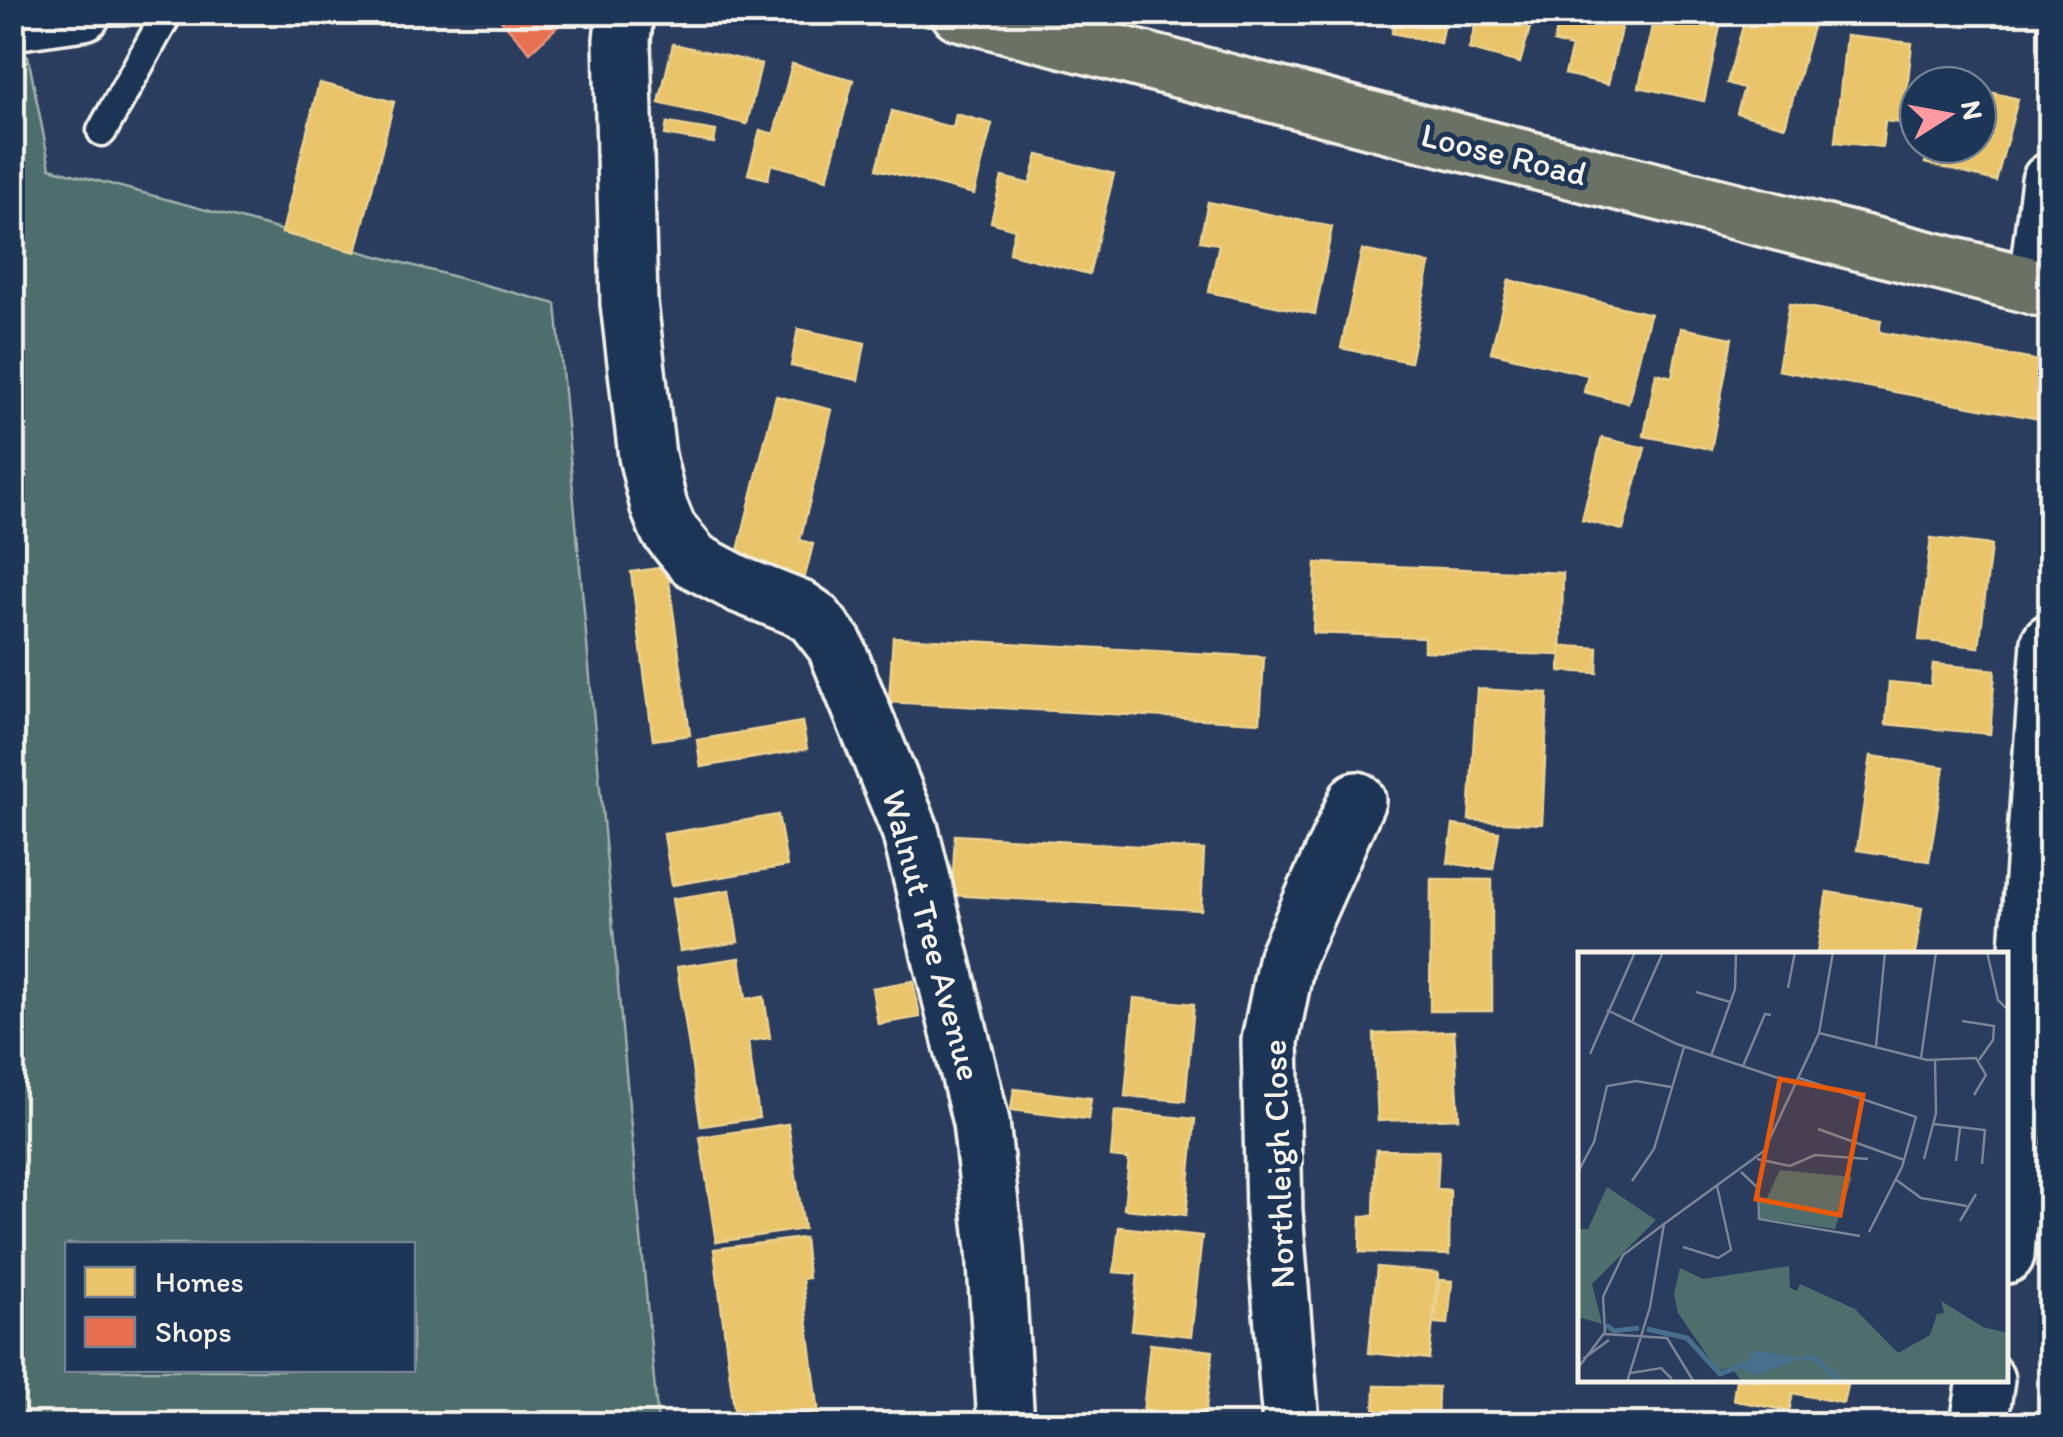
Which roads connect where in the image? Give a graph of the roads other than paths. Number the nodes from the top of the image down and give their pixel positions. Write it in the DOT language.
graph roads {
  1 [pos="82,12"];
  2 [pos="168,12"];
  3 [pos="625,12"];
  4 [pos="959,12"];
  5 [pos="12,22"];
  6 [pos="102,131"];
  7 [pos="2050,181"];
  8 [pos="2043,288"];
  9 [pos="2050,642"];
  10 [pos="1358,800"];
  11 [pos="2008,1227"];
  12 [pos="1986,1382"];
  13 [pos="1006,1424"];
  14 [pos="1291,1424"];
  15 [pos="1979,1424"];
  1 -- 5 [label="street"];
  2 -- 6 [label="lane"];
  3 -- 13 [label="street, Walnut Tree Avenue"];
  4 -- 8 [label="highway, Loose Road"];
  7 -- 8 [label="street"];
  9 -- 11 [label="street"];
  10 -- 14 [label="street, Northleigh Close"];
  12 -- 15 [label="street"];
}
